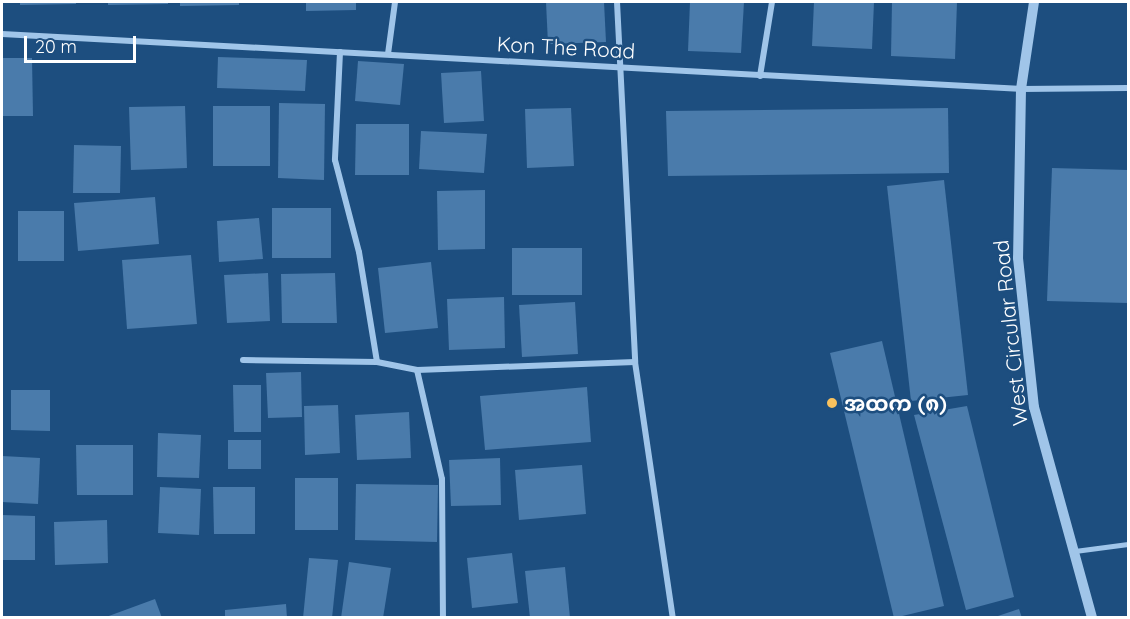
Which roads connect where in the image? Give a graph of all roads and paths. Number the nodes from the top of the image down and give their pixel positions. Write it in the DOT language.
graph roads {
  1 [pos="395,2"];
  2 [pos="617,2"];
  3 [pos="772,2"];
  4 [pos="1034,2"];
  5 [pos="2,34"];
  6 [pos="340,52"];
  7 [pos="388,54"];
  8 [pos="617,66"];
  9 [pos="760,76"];
  10 [pos="1128,88"];
  11 [pos="1021,89"];
  12 [pos="243,360"];
  13 [pos="376,362"];
  14 [pos="635,362"];
  15 [pos="417,370"];
  16 [pos="1128,544"];
  17 [pos="1072,552"];
  18 [pos="443,618"];
  19 [pos="673,618"];
  20 [pos="1092,618"];
  1 -- 7 [label="street"];
  2 -- 8 [label="street"];
  3 -- 9 [label="street"];
  4 -- 11 [label="street, West Circular Road"];
  5 -- 6 [label="street, Kon The Road"];
  6 -- 7 [label="street, Kon The Road"];
  6 -- 13 [label="street"];
  7 -- 8 [label="street, Kon The Road"];
  8 -- 9 [label="street, Kon The Road"];
  8 -- 14 [label="street"];
  9 -- 11 [label="street, Kon The Road"];
  10 -- 11 [label="street, Kon The Road"];
  11 -- 17 [label="street, West Circular Road"];
  12 -- 13 [label="street"];
  13 -- 15 [label="street"];
  14 -- 15 [label="street"];
  14 -- 19 [label="street"];
  15 -- 18 [label="street"];
  16 -- 17 [label="lane"];
  17 -- 20 [label="street, West Circular Road"];
}
